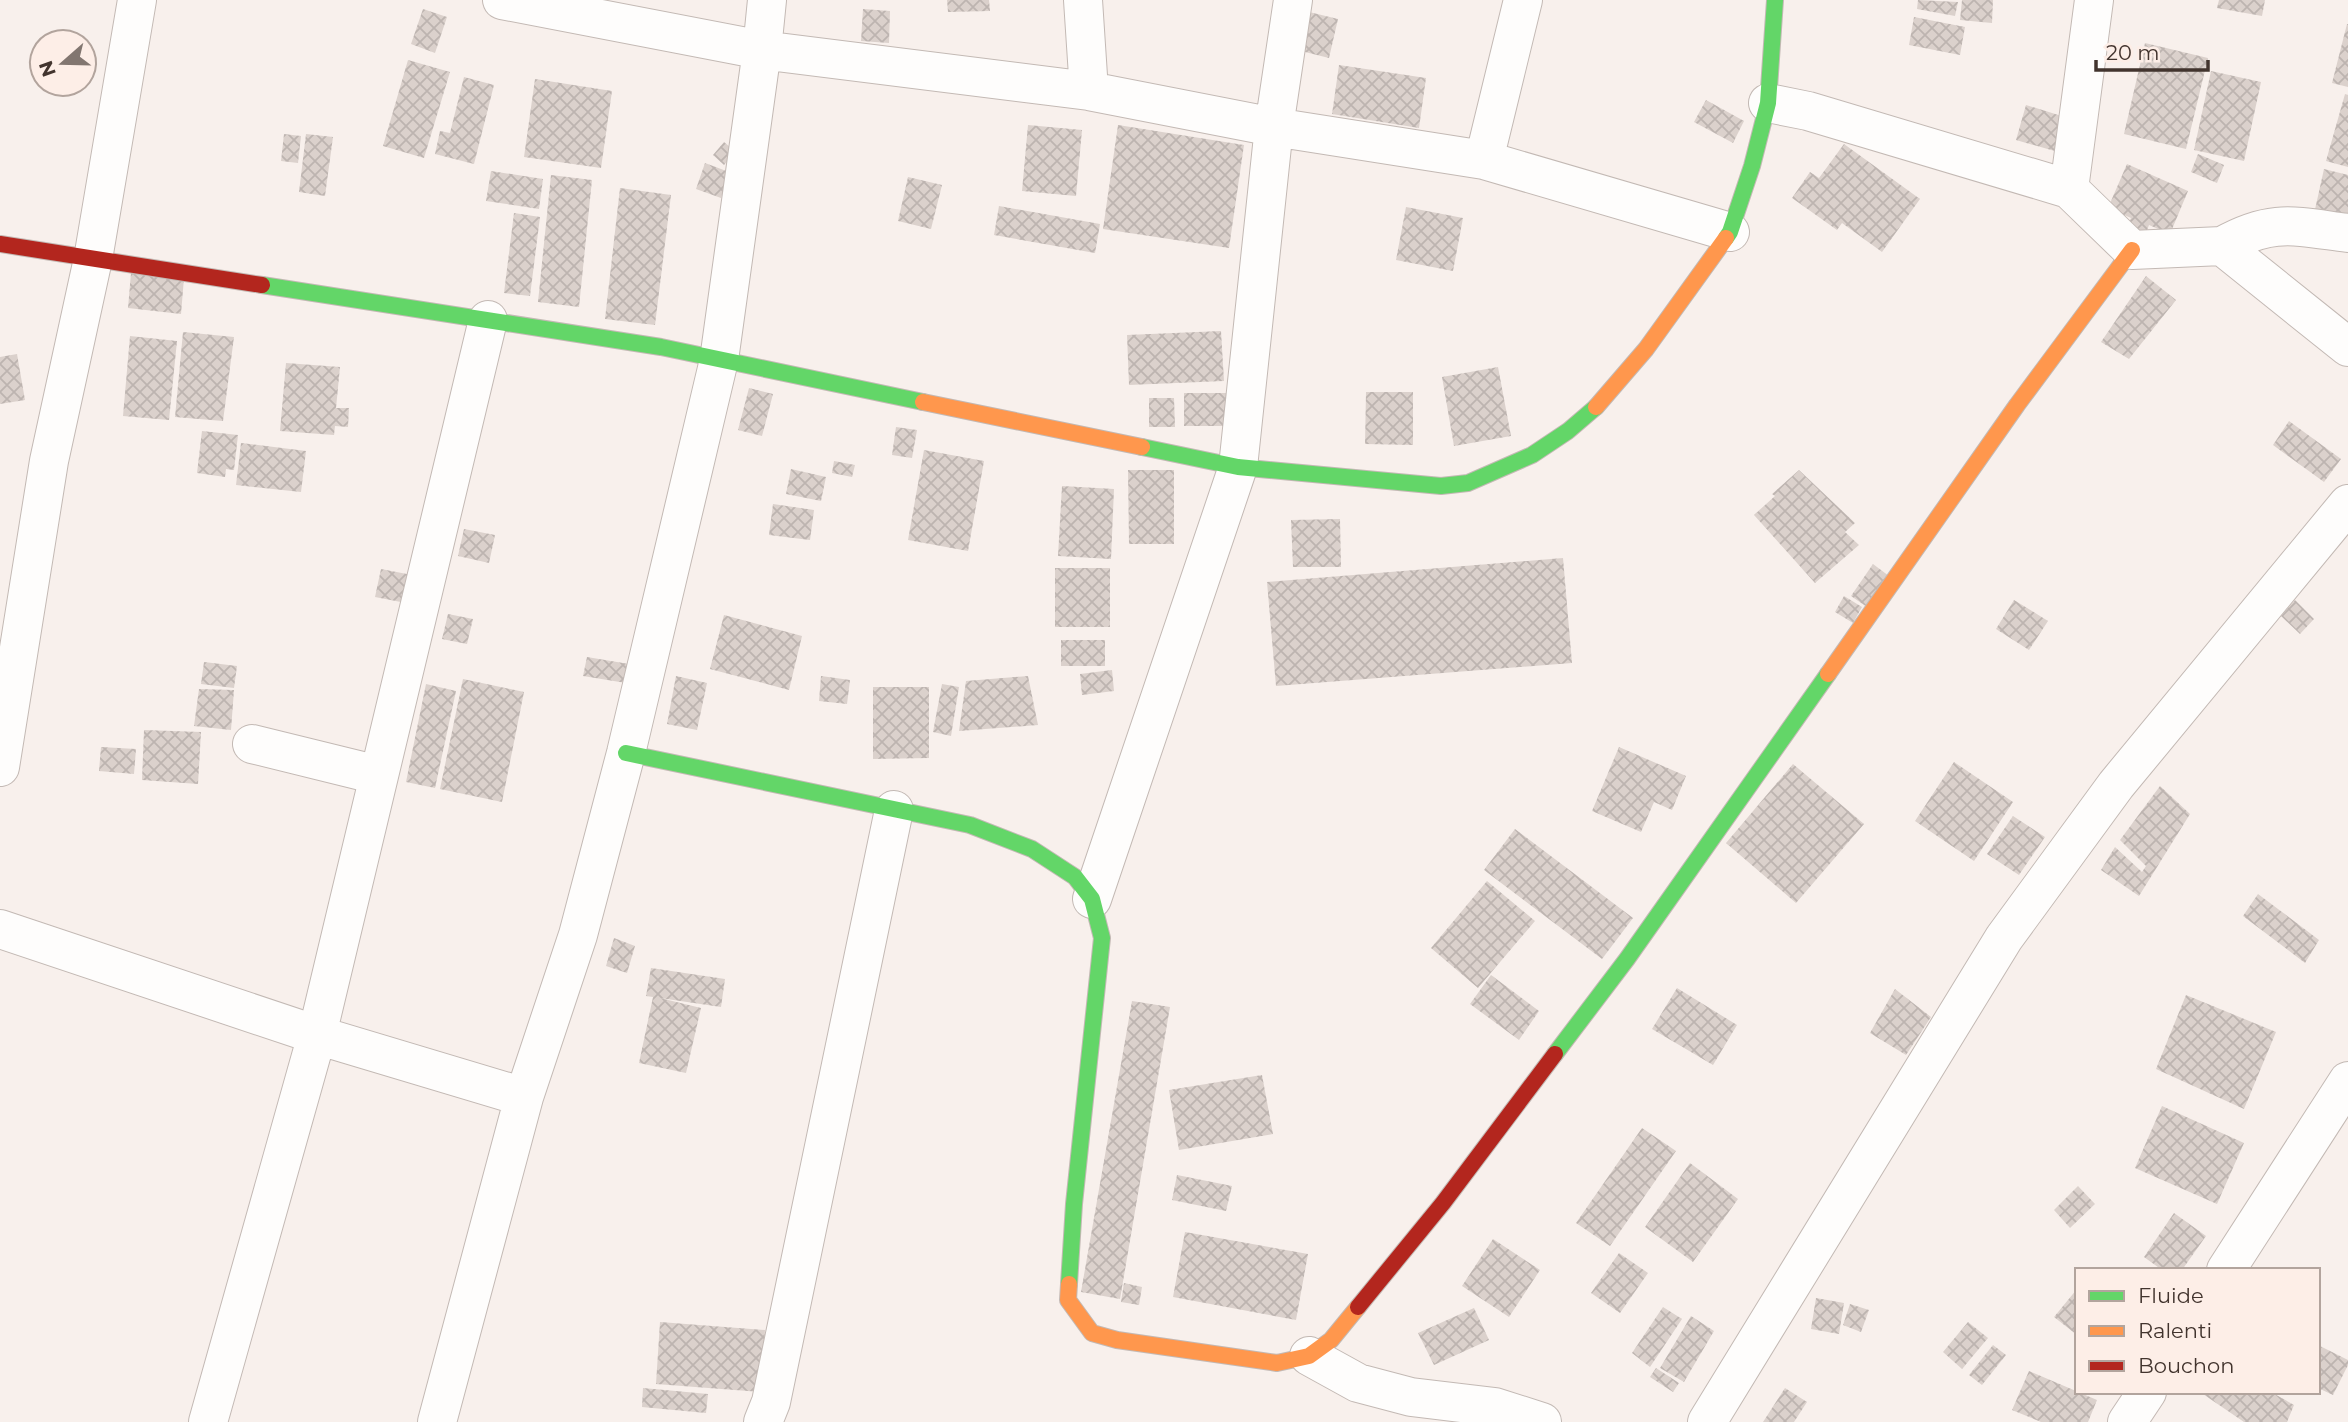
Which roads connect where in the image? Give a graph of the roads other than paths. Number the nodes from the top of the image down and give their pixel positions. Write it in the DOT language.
graph roads {
  1 [pos="137,0"];
  2 [pos="502,0"];
  3 [pos="767,0"];
  4 [pos="1083,0"];
  5 [pos="1293,0"];
  6 [pos="1523,0"];
  7 [pos="1774,0"];
  8 [pos="2094,0"];
  9 [pos="762,50"];
  10 [pos="1089,91"];
  11 [pos="1768,103"];
  12 [pos="1275,127"];
  13 [pos="1484,160"];
  14 [pos="2069,189"];
  15 [pos="1730,232"];
  16 [pos="2348,233"];
  17 [pos="0,244"];
  18 [pos="2222,246"];
  19 [pos="2132,250"];
  20 [pos="93,259"];
  21 [pos="488,320"];
  22 [pos="2348,347"];
  23 [pos="719,360"];
  24 [pos="1238,467"];
  25 [pos="2348,504"];
  26 [pos="252,744"];
  27 [pos="626,753"];
  28 [pos="0,767"];
  29 [pos="378,775"];
  30 [pos="894,810"];
  31 [pos="1092,899"];
  32 [pos="0,929"];
  33 [pos="317,1035"];
  34 [pos="2348,1081"];
  35 [pos="524,1097"];
  36 [pos="2227,1268"];
  37 [pos="1309,1356"];
  38 [pos="2146,1394"];
  39 [pos="208,1422"];
  40 [pos="437,1422"];
  41 [pos="763,1422"];
  42 [pos="1542,1422"];
  43 [pos="1707,1422"];
  44 [pos="2127,1422"];
  1 -- 20 [label="street"];
  2 -- 9 [label="street"];
  3 -- 9 [label="street"];
  4 -- 10 [label="street"];
  5 -- 12 [label="street"];
  6 -- 13 [label="street"];
  7 -- 11 [label="street"];
  8 -- 14 [label="street"];
  9 -- 10 [label="street"];
  9 -- 23 [label="street"];
  10 -- 12 [label="street"];
  11 -- 14 [label="street"];
  11 -- 15 [label="street"];
  12 -- 13 [label="street"];
  12 -- 24 [label="street"];
  13 -- 15 [label="street"];
  14 -- 19 [label="street"];
  15 -- 24 [label="street"];
  16 -- 18 [label="street"];
  17 -- 20 [label="street"];
  18 -- 19 [label="street"];
  18 -- 22 [label="street"];
  19 -- 37 [label="street"];
  20 -- 21 [label="street"];
  20 -- 28 [label="street"];
  21 -- 23 [label="street"];
  21 -- 29 [label="street"];
  23 -- 24 [label="street"];
  23 -- 27 [label="street"];
  24 -- 31 [label="street"];
  25 -- 43 [label="street"];
  26 -- 29 [label="street"];
  27 -- 30 [label="street"];
  27 -- 35 [label="street"];
  29 -- 33 [label="street"];
  30 -- 31 [label="street"];
  30 -- 41 [label="street"];
  31 -- 37 [label="street"];
  32 -- 33 [label="street"];
  33 -- 35 [label="street"];
  33 -- 39 [label="street"];
  34 -- 36 [label="street"];
  35 -- 40 [label="street"];
  37 -- 42 [label="street"];
  38 -- 44 [label="street"];
}
